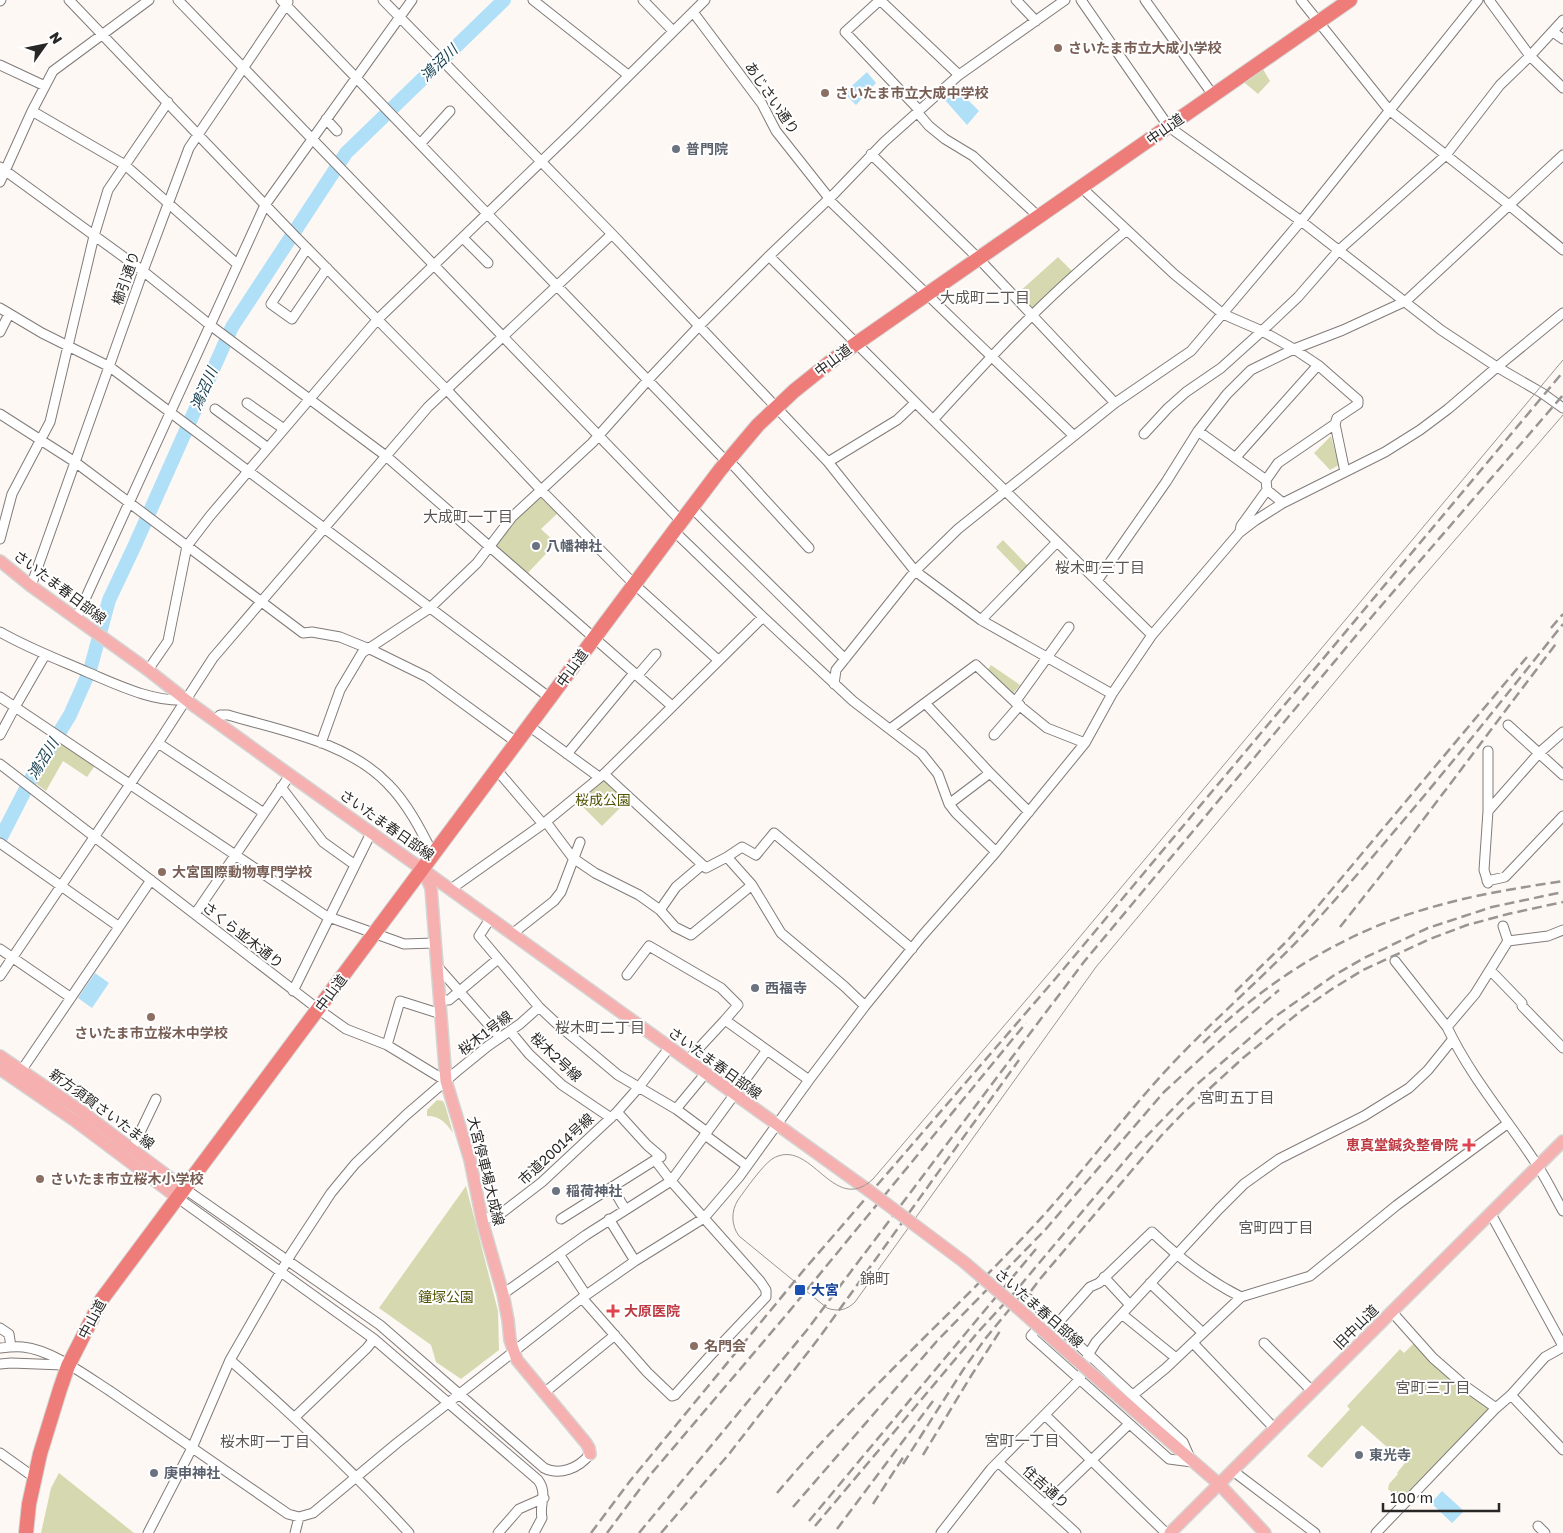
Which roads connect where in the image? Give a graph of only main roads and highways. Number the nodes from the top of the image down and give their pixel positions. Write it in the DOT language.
graph roads {
  1 [pos="1350,0"];
  2 [pos="0,561"];
  3 [pos="422,869"];
  4 [pos="0,1056"];
  5 [pos="0,1070"];
  6 [pos="18,1075"];
  7 [pos="1563,1141"];
  8 [pos="181,1194"];
  9 [pos="590,1454"];
  10 [pos="1219,1484"];
  11 [pos="26,1533"];
  12 [pos="1170,1533"];
  13 [pos="1265,1533"];
  1 -- 3 [label="highway, 中山道"];
  2 -- 3 [label="main road, さいたま春日部線"];
  3 -- 8 [label="highway, 中山道"];
  3 -- 9 [label="main road, 大宮停車場大成線"];
  3 -- 10 [label="main road, さいたま春日部線, bridge"];
  4 -- 6 [label="main road, 新方須賀さいたま線"];
  5 -- 6 [label="main road, 新方須賀さいたま線"];
  6 -- 8 [label="main road, 新方須賀さいたま線"];
  6 -- 8 [label="main road, 新方須賀さいたま線"];
  7 -- 10 [label="main road, 旧中山道"];
  8 -- 11 [label="highway, 中山道"];
  10 -- 12 [label="main road, 旧中山道"];
  10 -- 13 [label="main road, さいたま春日部線"];
}
